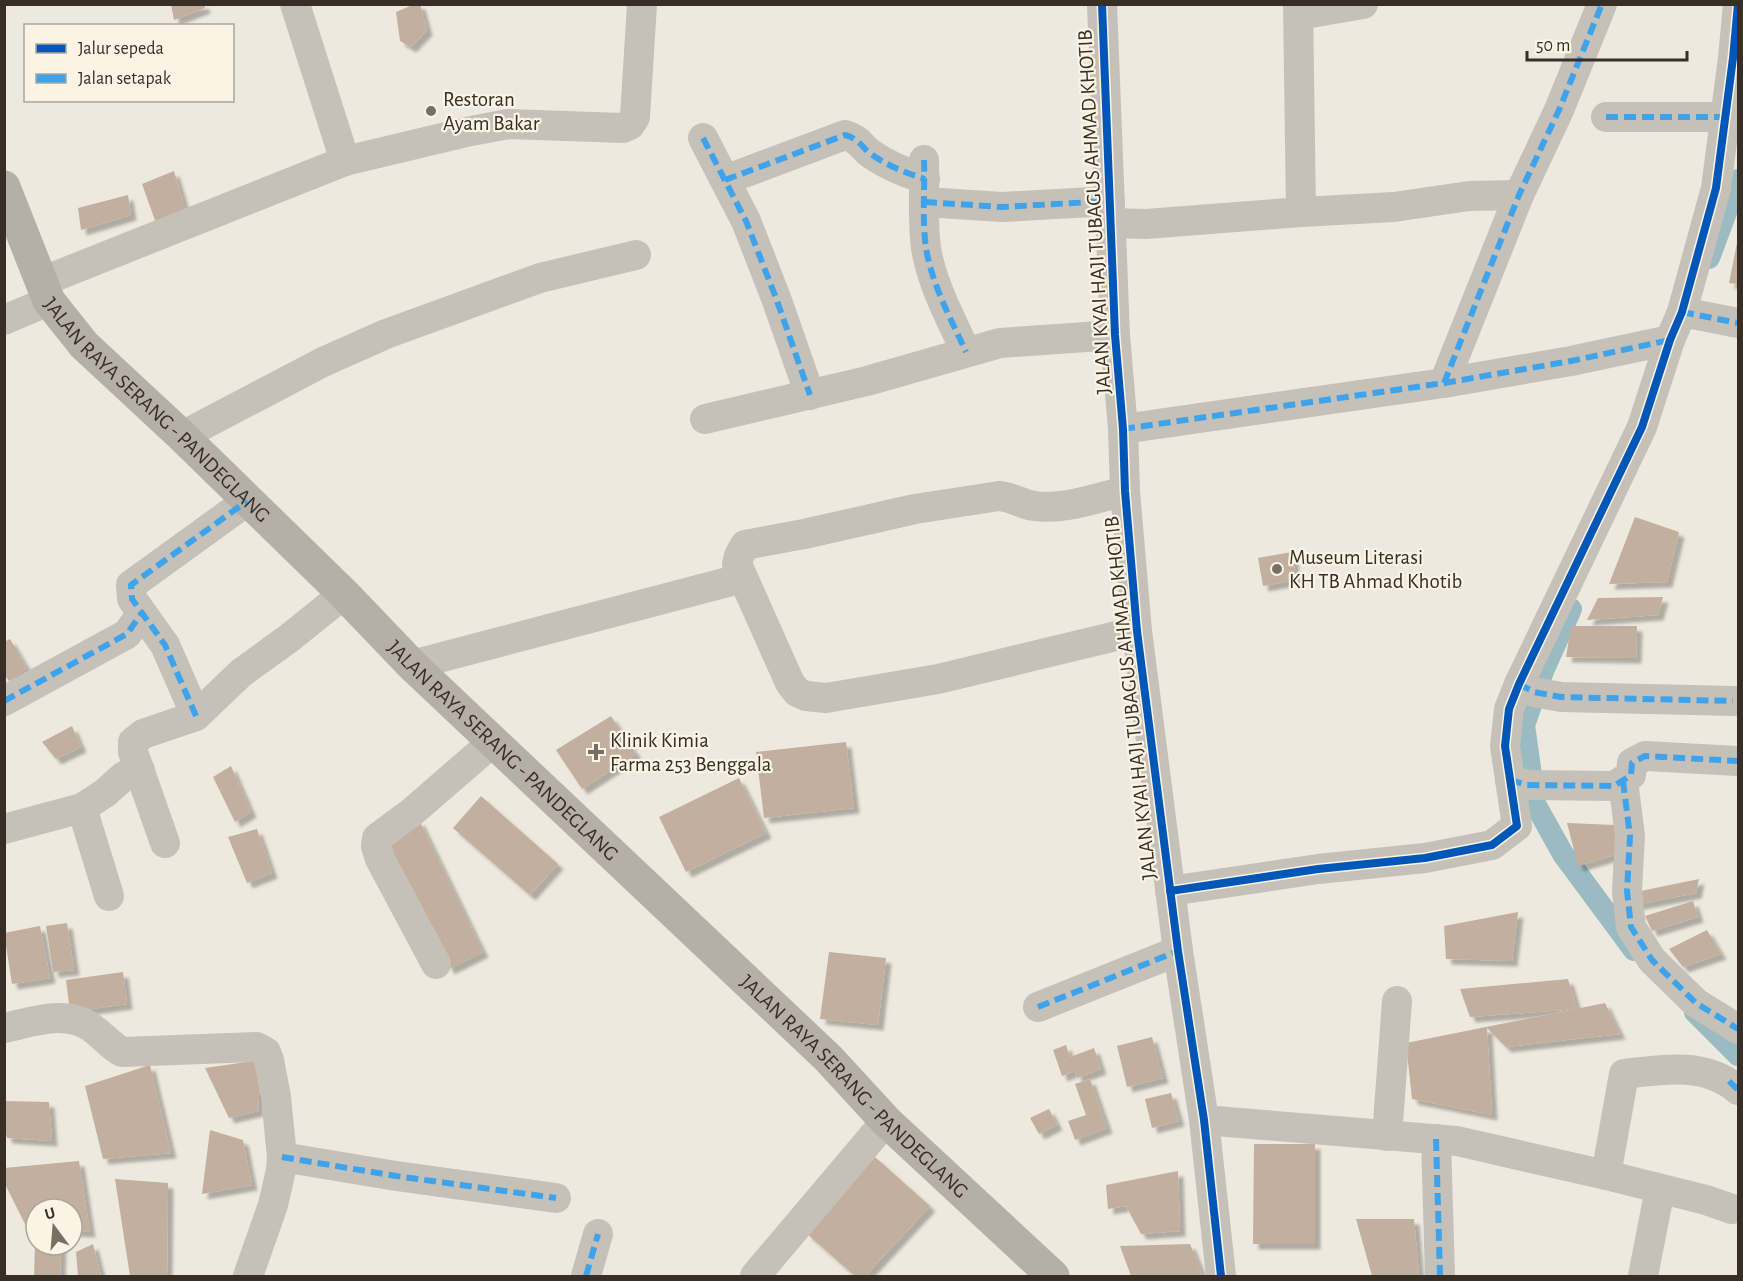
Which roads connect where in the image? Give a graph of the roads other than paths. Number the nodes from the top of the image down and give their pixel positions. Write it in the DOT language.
graph roads {
  1 [pos="295,4"];
  2 [pos="642,4"];
  3 [pos="1102,4"];
  4 [pos="1363,4"];
  5 [pos="1602,4"];
  6 [pos="1738,4"];
  7 [pos="1299,10"];
  8 [pos="1736,58"];
  9 [pos="1606,117"];
  10 [pos="1725,117"];
  11 [pos="703,138"];
  12 [pos="345,161"];
  13 [pos="725,180"];
  14 [pos="925,180"];
  15 [pos="4,187"];
  16 [pos="1519,195"];
  17 [pos="1110,212"];
  18 [pos="1301,212"];
  19 [pos="636,255"];
  20 [pos="45,291"];
  21 [pos="1685,312"];
  22 [pos="4,320"];
  23 [pos="1730,322"];
  24 [pos="1115,335"];
  25 [pos="1670,340"];
  26 [pos="966,352"];
  27 [pos="1444,383"];
  28 [pos="810,395"];
  29 [pos="705,419"];
  30 [pos="1123,429"];
  31 [pos="182,436"];
  32 [pos="1125,491"];
  33 [pos="247,501"];
  34 [pos="743,578"];
  35 [pos="344,594"];
  36 [pos="141,614"];
  37 [pos="1137,631"];
  38 [pos="412,665"];
  39 [pos="1538,691"];
  40 [pos="4,701"];
  41 [pos="1733,701"];
  42 [pos="196,716"];
  43 [pos="494,741"];
  44 [pos="1738,761"];
  45 [pos="140,770"];
  46 [pos="1623,781"];
  47 [pos="1530,783"];
  48 [pos="82,808"];
  49 [pos="4,830"];
  50 [pos="165,843"];
  51 [pos="1170,891"];
  52 [pos="109,896"];
  53 [pos="1178,951"];
  54 [pos="436,964"];
  55 [pos="1398,1001"];
  56 [pos="1038,1007"];
  57 [pos="4,1028"];
  58 [pos="1738,1029"];
  59 [pos="1738,1090"];
  60 [pos="1204,1120"];
  61 [pos="886,1121"];
  62 [pos="1387,1136"];
  63 [pos="1436,1139"];
  64 [pos="282,1157"];
  65 [pos="1606,1175"];
  66 [pos="1660,1189"];
  67 [pos="556,1198"];
  68 [pos="1732,1209"];
  69 [pos="598,1234"];
  70 [pos="248,1276"];
  71 [pos="586,1276"];
  72 [pos="755,1276"];
  73 [pos="1053,1276"];
  74 [pos="1221,1276"];
  75 [pos="1440,1276"];
  76 [pos="1643,1276"];
  1 -- 12 [label="street"];
  2 -- 12 [label="street"];
  3 -- 17 [label="street, JALAN KYAI HAJI TUBAGUS AHMAD KHOTIB"];
  4 -- 7 [label="street"];
  5 -- 16 [label="street"];
  6 -- 8 [label="street"];
  7 -- 18 [label="street"];
  8 -- 10 [label="street"];
  9 -- 10 [label="street"];
  10 -- 21 [label="street"];
  11 -- 13 [label="street"];
  12 -- 20 [label="street"];
  13 -- 14 [label="street"];
  13 -- 28 [label="street"];
  14 -- 17 [label="street"];
  14 -- 26 [label="street"];
  15 -- 20 [label="main road, JALAN RAYA SERANG - PANDEGLANG"];
  16 -- 18 [label="street"];
  16 -- 27 [label="street"];
  17 -- 18 [label="street"];
  17 -- 24 [label="street, JALAN KYAI HAJI TUBAGUS AHMAD KHOTIB"];
  19 -- 31 [label="street"];
  20 -- 22 [label="street"];
  20 -- 31 [label="main road, JALAN RAYA SERANG - PANDEGLANG"];
  21 -- 23 [label="street"];
  21 -- 25 [label="street"];
  24 -- 26 [label="street"];
  24 -- 30 [label="street, JALAN KYAI HAJI TUBAGUS AHMAD KHOTIB"];
  25 -- 27 [label="street"];
  25 -- 39 [label="street"];
  26 -- 28 [label="street"];
  27 -- 30 [label="street"];
  28 -- 29 [label="street"];
  30 -- 32 [label="street, JALAN KYAI HAJI TUBAGUS AHMAD KHOTIB"];
  31 -- 33 [label="main road, JALAN RAYA SERANG - PANDEGLANG"];
  32 -- 34 [label="street"];
  32 -- 37 [label="street, JALAN KYAI HAJI TUBAGUS AHMAD KHOTIB"];
  33 -- 35 [label="main road, JALAN RAYA SERANG - PANDEGLANG"];
  33 -- 36 [label="street"];
  34 -- 37 [label="street"];
  34 -- 38 [label="street"];
  35 -- 38 [label="main road, JALAN RAYA SERANG - PANDEGLANG"];
  35 -- 42 [label="street"];
  36 -- 40 [label="street"];
  36 -- 42 [label="street"];
  37 -- 51 [label="street, JALAN KYAI HAJI TUBAGUS AHMAD KHOTIB"];
  38 -- 43 [label="main road, JALAN RAYA SERANG - PANDEGLANG"];
  39 -- 41 [label="street"];
  39 -- 47 [label="street"];
  42 -- 45 [label="street"];
  43 -- 54 [label="street"];
  43 -- 61 [label="main road, JALAN RAYA SERANG - PANDEGLANG"];
  44 -- 46 [label="street"];
  45 -- 48 [label="street"];
  45 -- 50 [label="street"];
  46 -- 47 [label="street"];
  46 -- 58 [label="street"];
  47 -- 51 [label="street"];
  48 -- 49 [label="street"];
  48 -- 52 [label="street"];
  51 -- 53 [label="street, JALAN KYAI HAJI TUBAGUS AHMAD KHOTIB"];
  53 -- 56 [label="street"];
  53 -- 60 [label="street, JALAN KYAI HAJI TUBAGUS AHMAD KHOTIB"];
  55 -- 62 [label="street"];
  57 -- 64 [label="street"];
  59 -- 65 [label="street"];
  60 -- 62 [label="street"];
  60 -- 74 [label="street, JALAN KYAI HAJI TUBAGUS AHMAD KHOTIB"];
  61 -- 72 [label="street"];
  61 -- 73 [label="main road, JALAN RAYA SERANG - PANDEGLANG"];
  62 -- 63 [label="street"];
  63 -- 65 [label="street"];
  63 -- 75 [label="street"];
  64 -- 67 [label="street"];
  64 -- 70 [label="street"];
  65 -- 66 [label="street"];
  66 -- 68 [label="street"];
  66 -- 76 [label="street"];
  69 -- 71 [label="street"];
}
